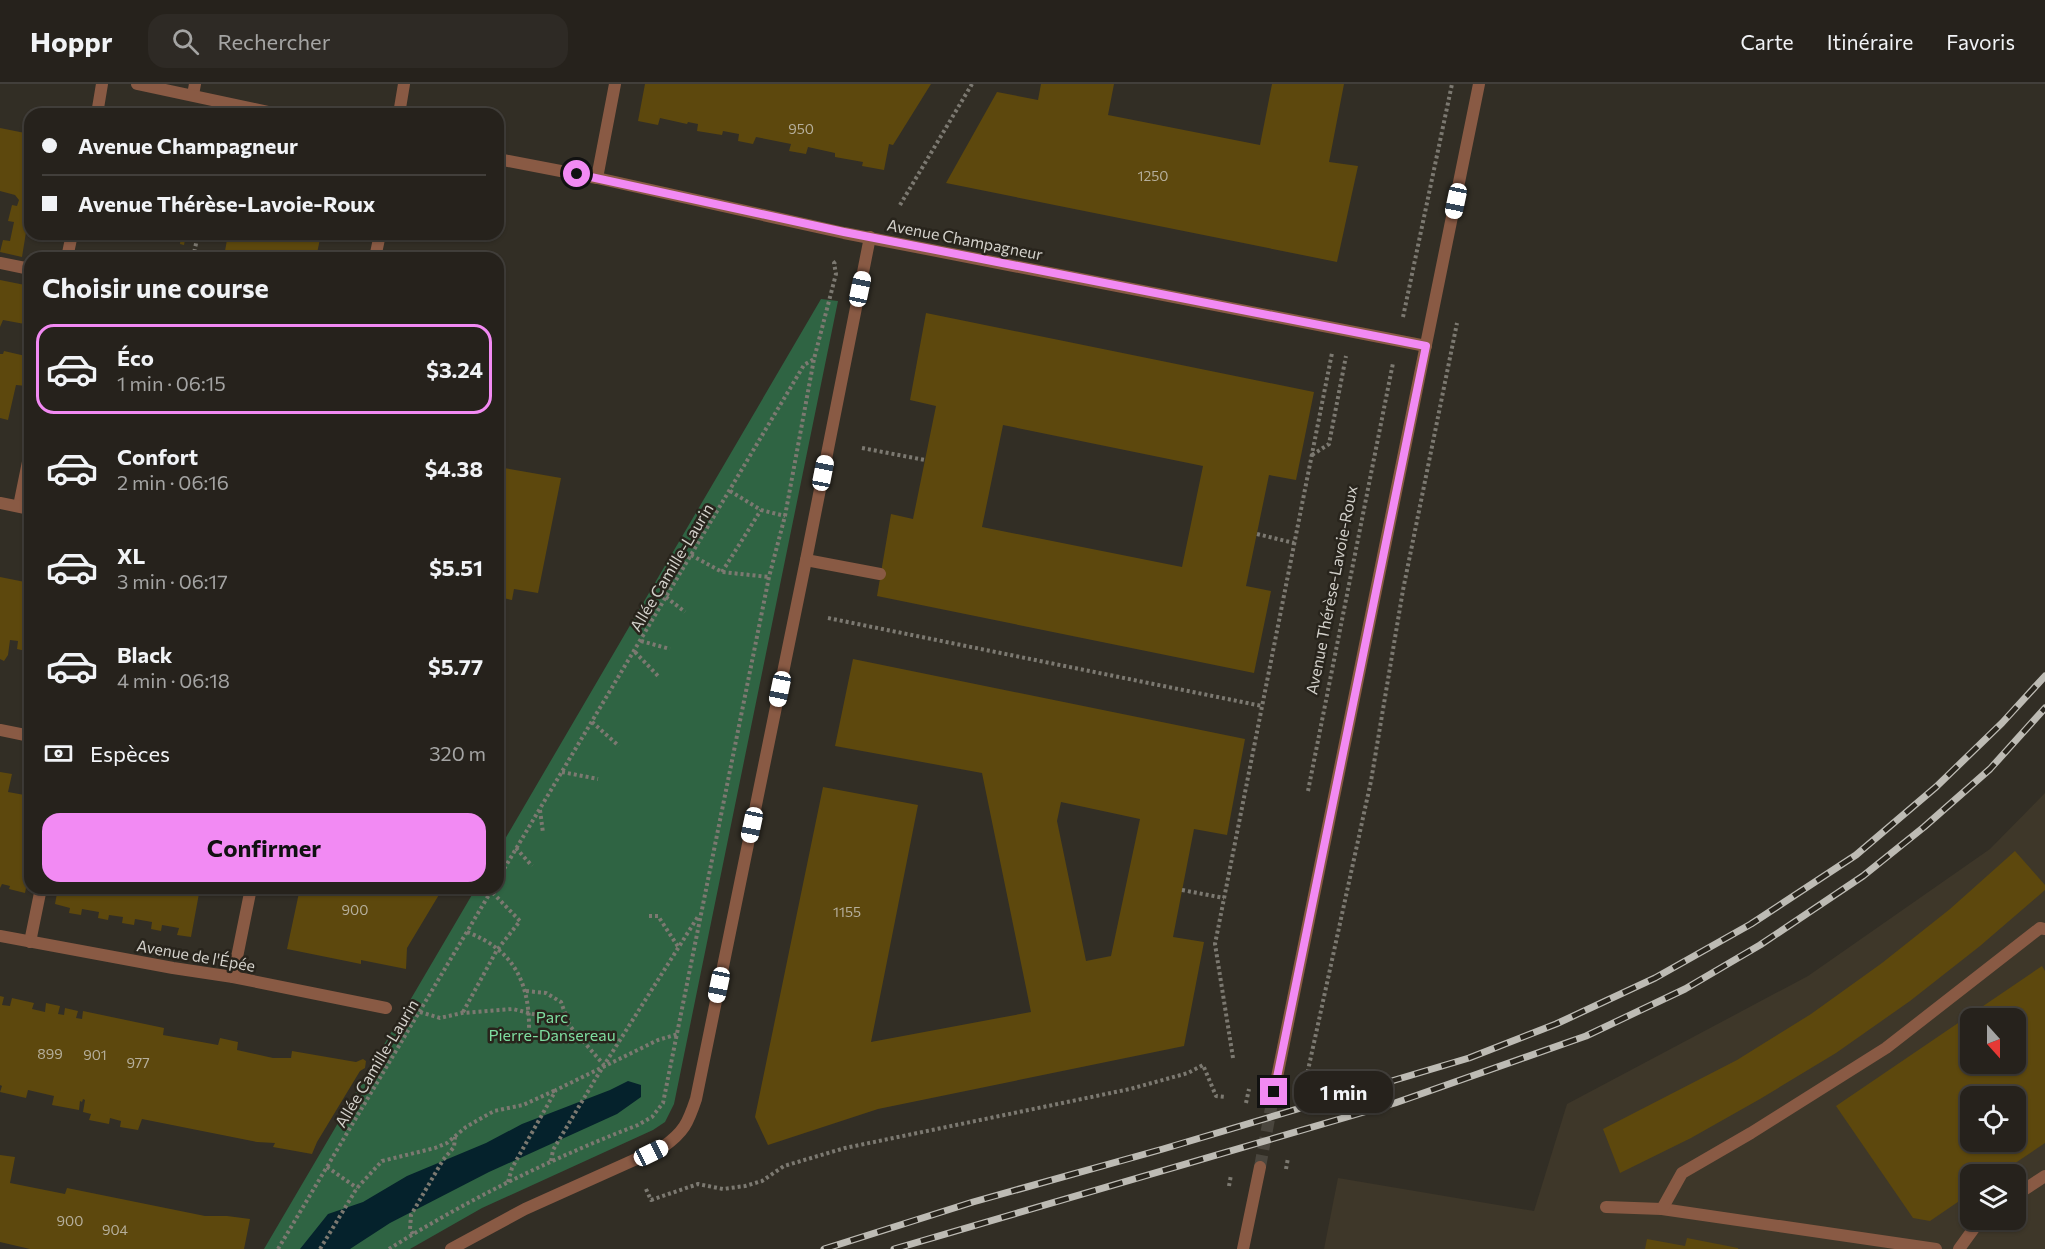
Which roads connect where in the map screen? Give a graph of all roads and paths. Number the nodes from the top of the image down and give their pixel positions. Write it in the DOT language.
graph roads {
  1 [pos="102,84"];
  2 [pos="136,84"];
  3 [pos="404,84"];
  4 [pos="615,84"];
  5 [pos="972,84"];
  6 [pos="1452,84"];
  7 [pos="1479,84"];
  8 [pos="194,90"];
  9 [pos="98,108"];
  10 [pos="257,108"];
  11 [pos="400,108"];
  12 [pos="504,160"];
  13 [pos="597,178"];
  14 [pos="900,204"];
  15 [pos="870,237"];
  16 [pos="838,260"];
  17 [pos="0,263"];
  18 [pos="24,268"];
  19 [pos="1459,314"];
  20 [pos="1398,341"];
  21 [pos="1426,346"];
  22 [pos="1332,353"];
  23 [pos="1346,356"];
  24 [pos="814,358"];
  25 [pos="862,448"];
  26 [pos="1312,455"];
  27 [pos="925,460"];
  28 [pos="730,491"];
  29 [pos="0,502"];
  30 [pos="24,508"];
  31 [pos="761,510"];
  32 [pos="785,516"];
  33 [pos="1257,534"];
  34 [pos="1294,543"];
  35 [pos="691,555"];
  36 [pos="806,560"];
  37 [pos="722,572"];
  38 [pos="880,574"];
  39 [pos="769,577"];
  40 [pos="666,597"];
  41 [pos="685,612"];
  42 [pos="828,618"];
  43 [pos="641,641"];
  44 [pos="670,649"];
  45 [pos="635,652"];
  46 [pos="658,677"];
  47 [pos="1262,706"];
  48 [pos="592,722"];
  49 [pos="0,730"];
  50 [pos="24,735"];
  51 [pos="619,746"];
  52 [pos="562,772"];
  53 [pos="598,779"];
  54 [pos="1308,791"];
  55 [pos="539,810"];
  56 [pos="543,833"];
  57 [pos="516,848"];
  58 [pos="532,866"];
  59 [pos="504,869"];
  60 [pos="1182,890"];
  61 [pos="40,894"];
  62 [pos="250,894"];
  63 [pos="490,894"];
  64 [pos="496,894"];
  65 [pos="1224,898"];
  66 [pos="702,912"];
  67 [pos="649,916"];
  68 [pos="2045,929"];
  69 [pos="467,932"];
  70 [pos="0,936"];
  71 [pos="30,942"];
  72 [pos="679,948"];
  73 [pos="497,950"];
  74 [pos="233,977"];
  75 [pos="526,991"];
  76 [pos="386,1008"];
  77 [pos="420,1012"];
  78 [pos="462,1012"];
  79 [pos="529,1014"];
  80 [pos="569,1025"];
  81 [pos="529,1031"];
  82 [pos="678,1034"];
  83 [pos="1233,1058"];
  84 [pos="604,1065"];
  85 [pos="1250,1081"];
  86 [pos="1305,1084"];
  87 [pos="556,1090"];
  88 [pos="1274,1092"];
  89 [pos="1227,1097"];
  90 [pos="1246,1103"];
  91 [pos="454,1137"];
  92 [pos="551,1161"];
  93 [pos="327,1167"];
  94 [pos="1260,1167"];
  95 [pos="2045,1176"];
  96 [pos="508,1182"];
  97 [pos="357,1188"];
  98 [pos="2026,1188"];
  99 [pos="646,1189"];
  100 [pos="1606,1207"];
  101 [pos="1662,1209"];
  102 [pos="1973,1230"];
  103 [pos="413,1234"];
  104 [pos="278,1249"];
  105 [pos="320,1249"];
  106 [pos="389,1249"];
  107 [pos="451,1249"];
  108 [pos="1243,1249"];
  109 [pos="1936,1249"];
  110 [pos="1959,1249"];
  1 -- 9 [label="street"];
  2 -- 8 [label="street"];
  3 -- 11 [label="street"];
  4 -- 13 [label="street"];
  5 -- 14 [label="path"];
  6 -- 20 [label="path, Avenue Thérèse-Lavoie-Roux"];
  7 -- 21 [label="street"];
  8 -- 10 [label="street"];
  12 -- 13 [label="street, Avenue Champagneur"];
  13 -- 15 [label="street, Avenue Champagneur"];
  15 -- 20 [label="street, Avenue Champagneur"];
  15 -- 36 [label="street"];
  16 -- 24 [label="path, Allée Camille-Laurin"];
  17 -- 18 [label="street"];
  19 -- 86 [label="path"];
  20 -- 21 [label="street, Avenue Champagneur"];
  20 -- 54 [label="path, Avenue Thérèse-Lavoie-Roux"];
  21 -- 88 [label="street"];
  22 -- 26 [label="path"];
  23 -- 26 [label="path"];
  24 -- 28 [label="path, Allée Camille-Laurin"];
  24 -- 32 [label="path"];
  25 -- 27 [label="path"];
  26 -- 34 [label="path"];
  28 -- 31 [label="path"];
  28 -- 35 [label="path, Allée Camille-Laurin"];
  29 -- 30 [label="street"];
  31 -- 32 [label="path"];
  31 -- 37 [label="path"];
  32 -- 39 [label="path"];
  33 -- 34 [label="path"];
  34 -- 47 [label="path"];
  35 -- 37 [label="path"];
  35 -- 40 [label="path, Allée Camille-Laurin"];
  36 -- 38 [label="street"];
  36 -- 107 [label="street"];
  37 -- 39 [label="path"];
  39 -- 66 [label="path"];
  40 -- 41 [label="path"];
  40 -- 43 [label="path, Allée Camille-Laurin"];
  42 -- 47 [label="path"];
  43 -- 44 [label="path"];
  43 -- 45 [label="path, Allée Camille-Laurin"];
  45 -- 46 [label="path"];
  45 -- 48 [label="path, Allée Camille-Laurin"];
  47 -- 65 [label="path"];
  48 -- 51 [label="path"];
  48 -- 52 [label="path, Allée Camille-Laurin"];
  49 -- 50 [label="street"];
  52 -- 53 [label="path"];
  52 -- 55 [label="path, Allée Camille-Laurin"];
  55 -- 56 [label="path"];
  55 -- 57 [label="path, Allée Camille-Laurin"];
  57 -- 58 [label="path"];
  57 -- 59 [label="path, Allée Camille-Laurin"];
  60 -- 65 [label="path"];
  61 -- 71 [label="street"];
  62 -- 74 [label="street"];
  63 -- 69 [label="path, Allée Camille-Laurin"];
  64 -- 73 [label="path"];
  65 -- 83 [label="path"];
  66 -- 72 [label="path"];
  66 -- 82 [label="path"];
  67 -- 72 [label="path"];
  68 -- 101 [label="street"];
  69 -- 73 [label="path"];
  69 -- 77 [label="path, Allée Camille-Laurin"];
  70 -- 71 [label="street, Avenue de l'Épée"];
  71 -- 74 [label="street, Avenue de l'Épée"];
  72 -- 84 [label="path"];
  73 -- 75 [label="path"];
  73 -- 78 [label="path"];
  74 -- 76 [label="street, Avenue de l'Épée"];
  75 -- 79 [label="path"];
  75 -- 80 [label="path"];
  77 -- 78 [label="path"];
  77 -- 93 [label="path, Allée Camille-Laurin"];
  78 -- 79 [label="path"];
  79 -- 80 [label="path"];
  79 -- 81 [label="path"];
  80 -- 84 [label="path"];
  82 -- 84 [label="path"];
  82 -- 92 [label="path"];
  84 -- 87 [label="path"];
  84 -- 92 [label="path"];
  85 -- 90 [label="path"];
  87 -- 91 [label="path"];
  87 -- 96 [label="path"];
  89 -- 99 [label="path"];
  91 -- 97 [label="path"];
  91 -- 103 [label="path"];
  92 -- 96 [label="path"];
  93 -- 97 [label="path"];
  93 -- 104 [label="path, Allée Camille-Laurin"];
  94 -- 108 [label="street"];
  95 -- 98 [label="street"];
  96 -- 103 [label="path"];
  97 -- 105 [label="path"];
  100 -- 101 [label="street"];
  101 -- 109 [label="street"];
  102 -- 110 [label="street"];
  103 -- 106 [label="path"];
}
